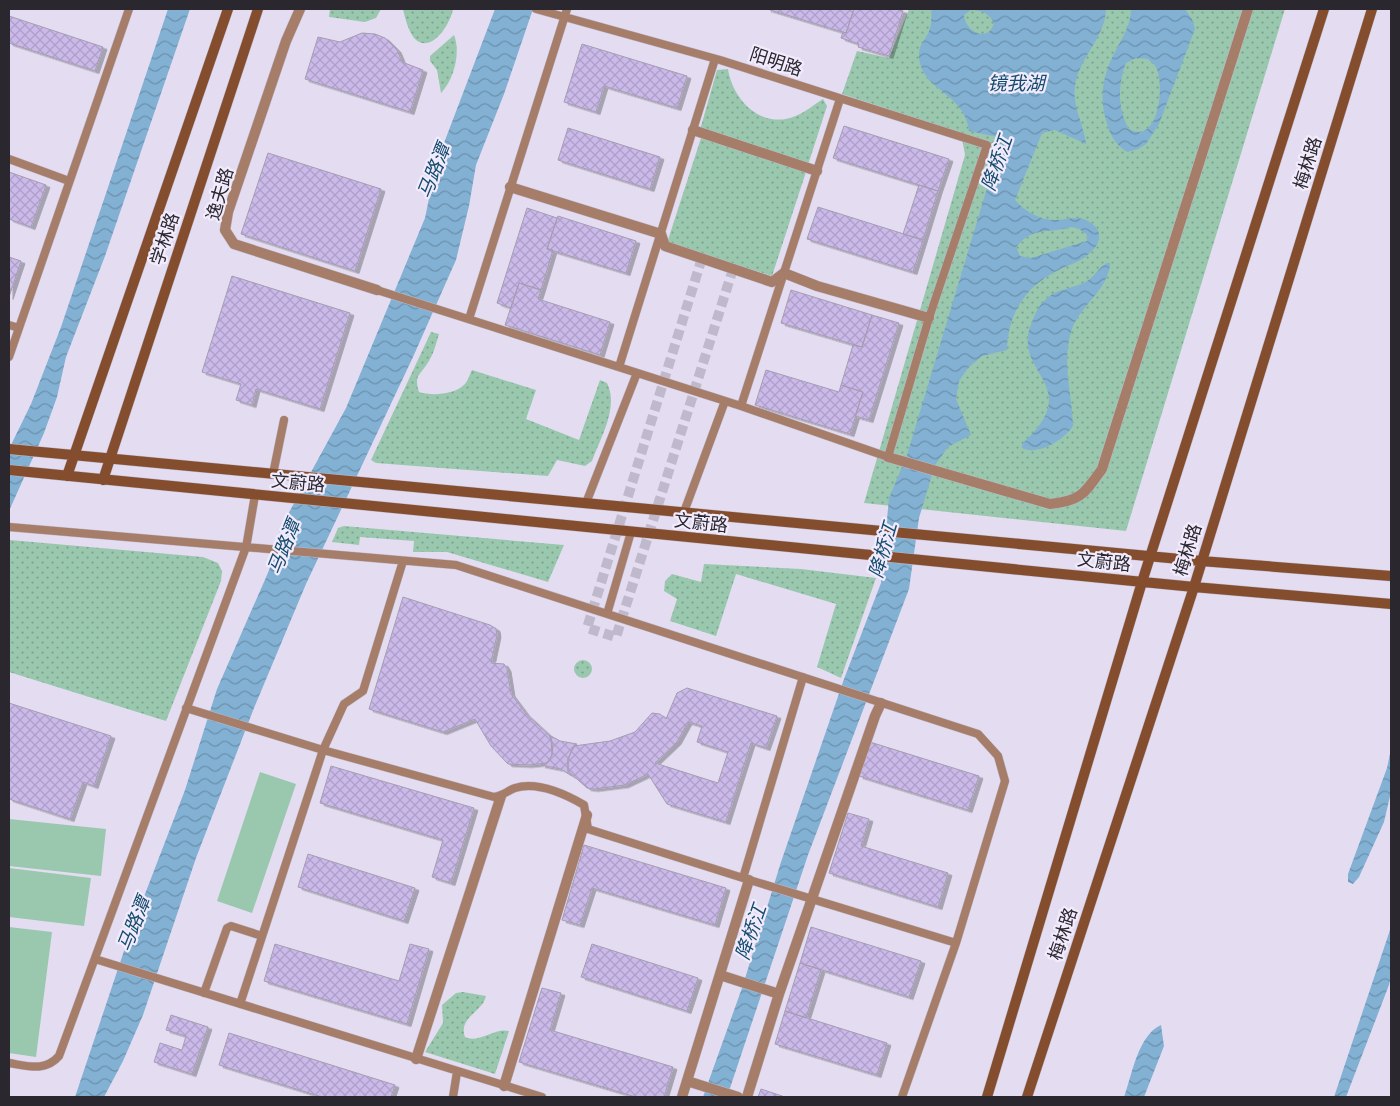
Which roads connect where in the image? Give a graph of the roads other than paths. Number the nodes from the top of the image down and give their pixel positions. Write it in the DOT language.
graph roads {
  1 [pos="129,9"];
  2 [pos="228,9"];
  3 [pos="258,9"];
  4 [pos="300,9"];
  5 [pos="536,9"];
  6 [pos="1248,9"];
  7 [pos="1324,9"];
  8 [pos="1372,9"];
  9 [pos="566,13"];
  10 [pos="715,59"];
  11 [pos="840,98"];
  12 [pos="693,130"];
  13 [pos="9,159"];
  14 [pos="817,171"];
  15 [pos="69,181"];
  16 [pos="510,187"];
  17 [pos="661,234"];
  18 [pos="784,273"];
  19 [pos="377,290"];
  20 [pos="929,318"];
  21 [pos="469,319"];
  22 [pos="9,325"];
  23 [pos="19,328"];
  24 [pos="9,357"];
  25 [pos="619,368"];
  26 [pos="637,373"];
  27 [pos="725,401"];
  28 [pos="741,406"];
  29 [pos="284,420"];
  30 [pos="9,449"];
  31 [pos="75,456"];
  32 [pos="889,457"];
  33 [pos="109,460"];
  34 [pos="9,470"];
  35 [pos="273,474"];
  36 [pos="67,476"];
  37 [pos="103,480"];
  38 [pos="255,495"];
  39 [pos="586,504"];
  40 [pos="684,512"];
  41 [pos="9,527"];
  42 [pos="631,532"];
  43 [pos="246,548"];
  44 [pos="1150,556"];
  45 [pos="403,561"];
  46 [pos="1202,561"];
  47 [pos="1391,576"];
  48 [pos="1142,582"];
  49 [pos="1194,587"];
  50 [pos="1391,604"];
  51 [pos="607,614"];
  52 [pos="803,677"];
  53 [pos="879,702"];
  54 [pos="186,708"];
  55 [pos="323,750"];
  56 [pos="501,796"];
  57 [pos="587,815"];
  58 [pos="746,879"];
  59 [pos="812,900"];
  60 [pos="262,936"];
  61 [pos="956,943"];
  62 [pos="95,959"];
  63 [pos="720,975"];
  64 [pos="204,993"];
  65 [pos="779,994"];
  66 [pos="240,1004"];
  67 [pos="416,1059"];
  68 [pos="9,1063"];
  69 [pos="457,1072"];
  70 [pos="687,1081"];
  71 [pos="504,1086"];
  72 [pos="453,1097"];
  73 [pos="542,1097"];
  74 [pos="682,1097"];
  75 [pos="738,1097"];
  76 [pos="747,1097"];
  77 [pos="902,1097"];
  78 [pos="987,1097"];
  79 [pos="1027,1097"];
  1 -- 15 [label="lane"];
  2 -- 31 [label="main road, 学林路"];
  3 -- 33 [label="main road, 学林路"];
  4 -- 19 [label="street, 逸夫路"];
  5 -- 9 [label="lane, 阳明路"];
  6 -- 32 [label="street"];
  7 -- 44 [label="main road, 梅林路"];
  8 -- 46 [label="main road, 梅林路"];
  9 -- 10 [label="lane, 阳明路"];
  9 -- 16 [label="lane"];
  10 -- 11 [label="lane, 阳明路"];
  10 -- 12 [label="lane"];
  11 -- 14 [label="lane"];
  11 -- 20 [label="lane, 阳明路"];
  12 -- 14 [label="street"];
  12 -- 17 [label="lane"];
  13 -- 15 [label="lane"];
  14 -- 18 [label="lane"];
  15 -- 23 [label="lane"];
  16 -- 17 [label="street"];
  16 -- 21 [label="lane"];
  17 -- 18 [label="street"];
  17 -- 25 [label="lane"];
  18 -- 20 [label="street"];
  18 -- 28 [label="lane"];
  19 -- 21 [label="lane"];
  20 -- 32 [label="lane"];
  21 -- 25 [label="lane"];
  22 -- 23 [label="lane"];
  23 -- 24 [label="lane"];
  25 -- 26 [label="lane"];
  26 -- 27 [label="lane"];
  26 -- 39 [label="lane"];
  27 -- 28 [label="lane"];
  27 -- 40 [label="lane"];
  28 -- 32 [label="lane"];
  29 -- 35 [label="lane"];
  30 -- 31 [label="main road, 文蔚路"];
  31 -- 33 [label="main road, 文蔚路"];
  31 -- 36 [label="main road, 学林路"];
  33 -- 35 [label="main road, 文蔚路"];
  33 -- 37 [label="main road, 学林路"];
  34 -- 36 [label="main road, 文蔚路"];
  35 -- 39 [label="main road, 文蔚路"];
  36 -- 37 [label="main road, 文蔚路"];
  37 -- 38 [label="main road, 文蔚路"];
  38 -- 42 [label="main road, 文蔚路"];
  38 -- 43 [label="lane"];
  39 -- 40 [label="main road, 文蔚路"];
  40 -- 44 [label="main road, 文蔚路"];
  41 -- 43 [label="lane"];
  42 -- 48 [label="main road, 文蔚路"];
  42 -- 51 [label="lane"];
  43 -- 45 [label="lane"];
  43 -- 54 [label="lane"];
  44 -- 46 [label="main road, 文蔚路"];
  44 -- 48 [label="main road, 梅林路"];
  45 -- 51 [label="lane"];
  45 -- 55 [label="lane"];
  46 -- 47 [label="main road, 文蔚路"];
  46 -- 49 [label="main road, 梅林路"];
  48 -- 49 [label="main road, 文蔚路"];
  48 -- 78 [label="main road, 梅林路"];
  49 -- 50 [label="main road, 文蔚路"];
  49 -- 79 [label="main road, 梅林路"];
  51 -- 52 [label="lane"];
  52 -- 53 [label="lane"];
  52 -- 58 [label="lane"];
  53 -- 59 [label="street"];
  53 -- 61 [label="lane"];
  54 -- 55 [label="lane"];
  54 -- 62 [label="lane"];
  55 -- 56 [label="lane"];
  55 -- 60 [label="lane"];
  56 -- 57 [label="lane"];
  56 -- 67 [label="street"];
  57 -- 58 [label="lane"];
  57 -- 71 [label="street"];
  58 -- 59 [label="lane"];
  58 -- 63 [label="street"];
  59 -- 61 [label="lane"];
  59 -- 65 [label="street"];
  60 -- 64 [label="lane"];
  60 -- 66 [label="lane"];
  61 -- 77 [label="lane"];
  62 -- 64 [label="lane"];
  62 -- 68 [label="lane"];
  63 -- 65 [label="street"];
  63 -- 70 [label="street"];
  64 -- 66 [label="lane"];
  65 -- 76 [label="street"];
  66 -- 67 [label="lane"];
  67 -- 69 [label="lane"];
  69 -- 71 [label="lane"];
  69 -- 72 [label="lane"];
  70 -- 74 [label="street"];
  70 -- 75 [label="street"];
  71 -- 73 [label="lane"];
}
